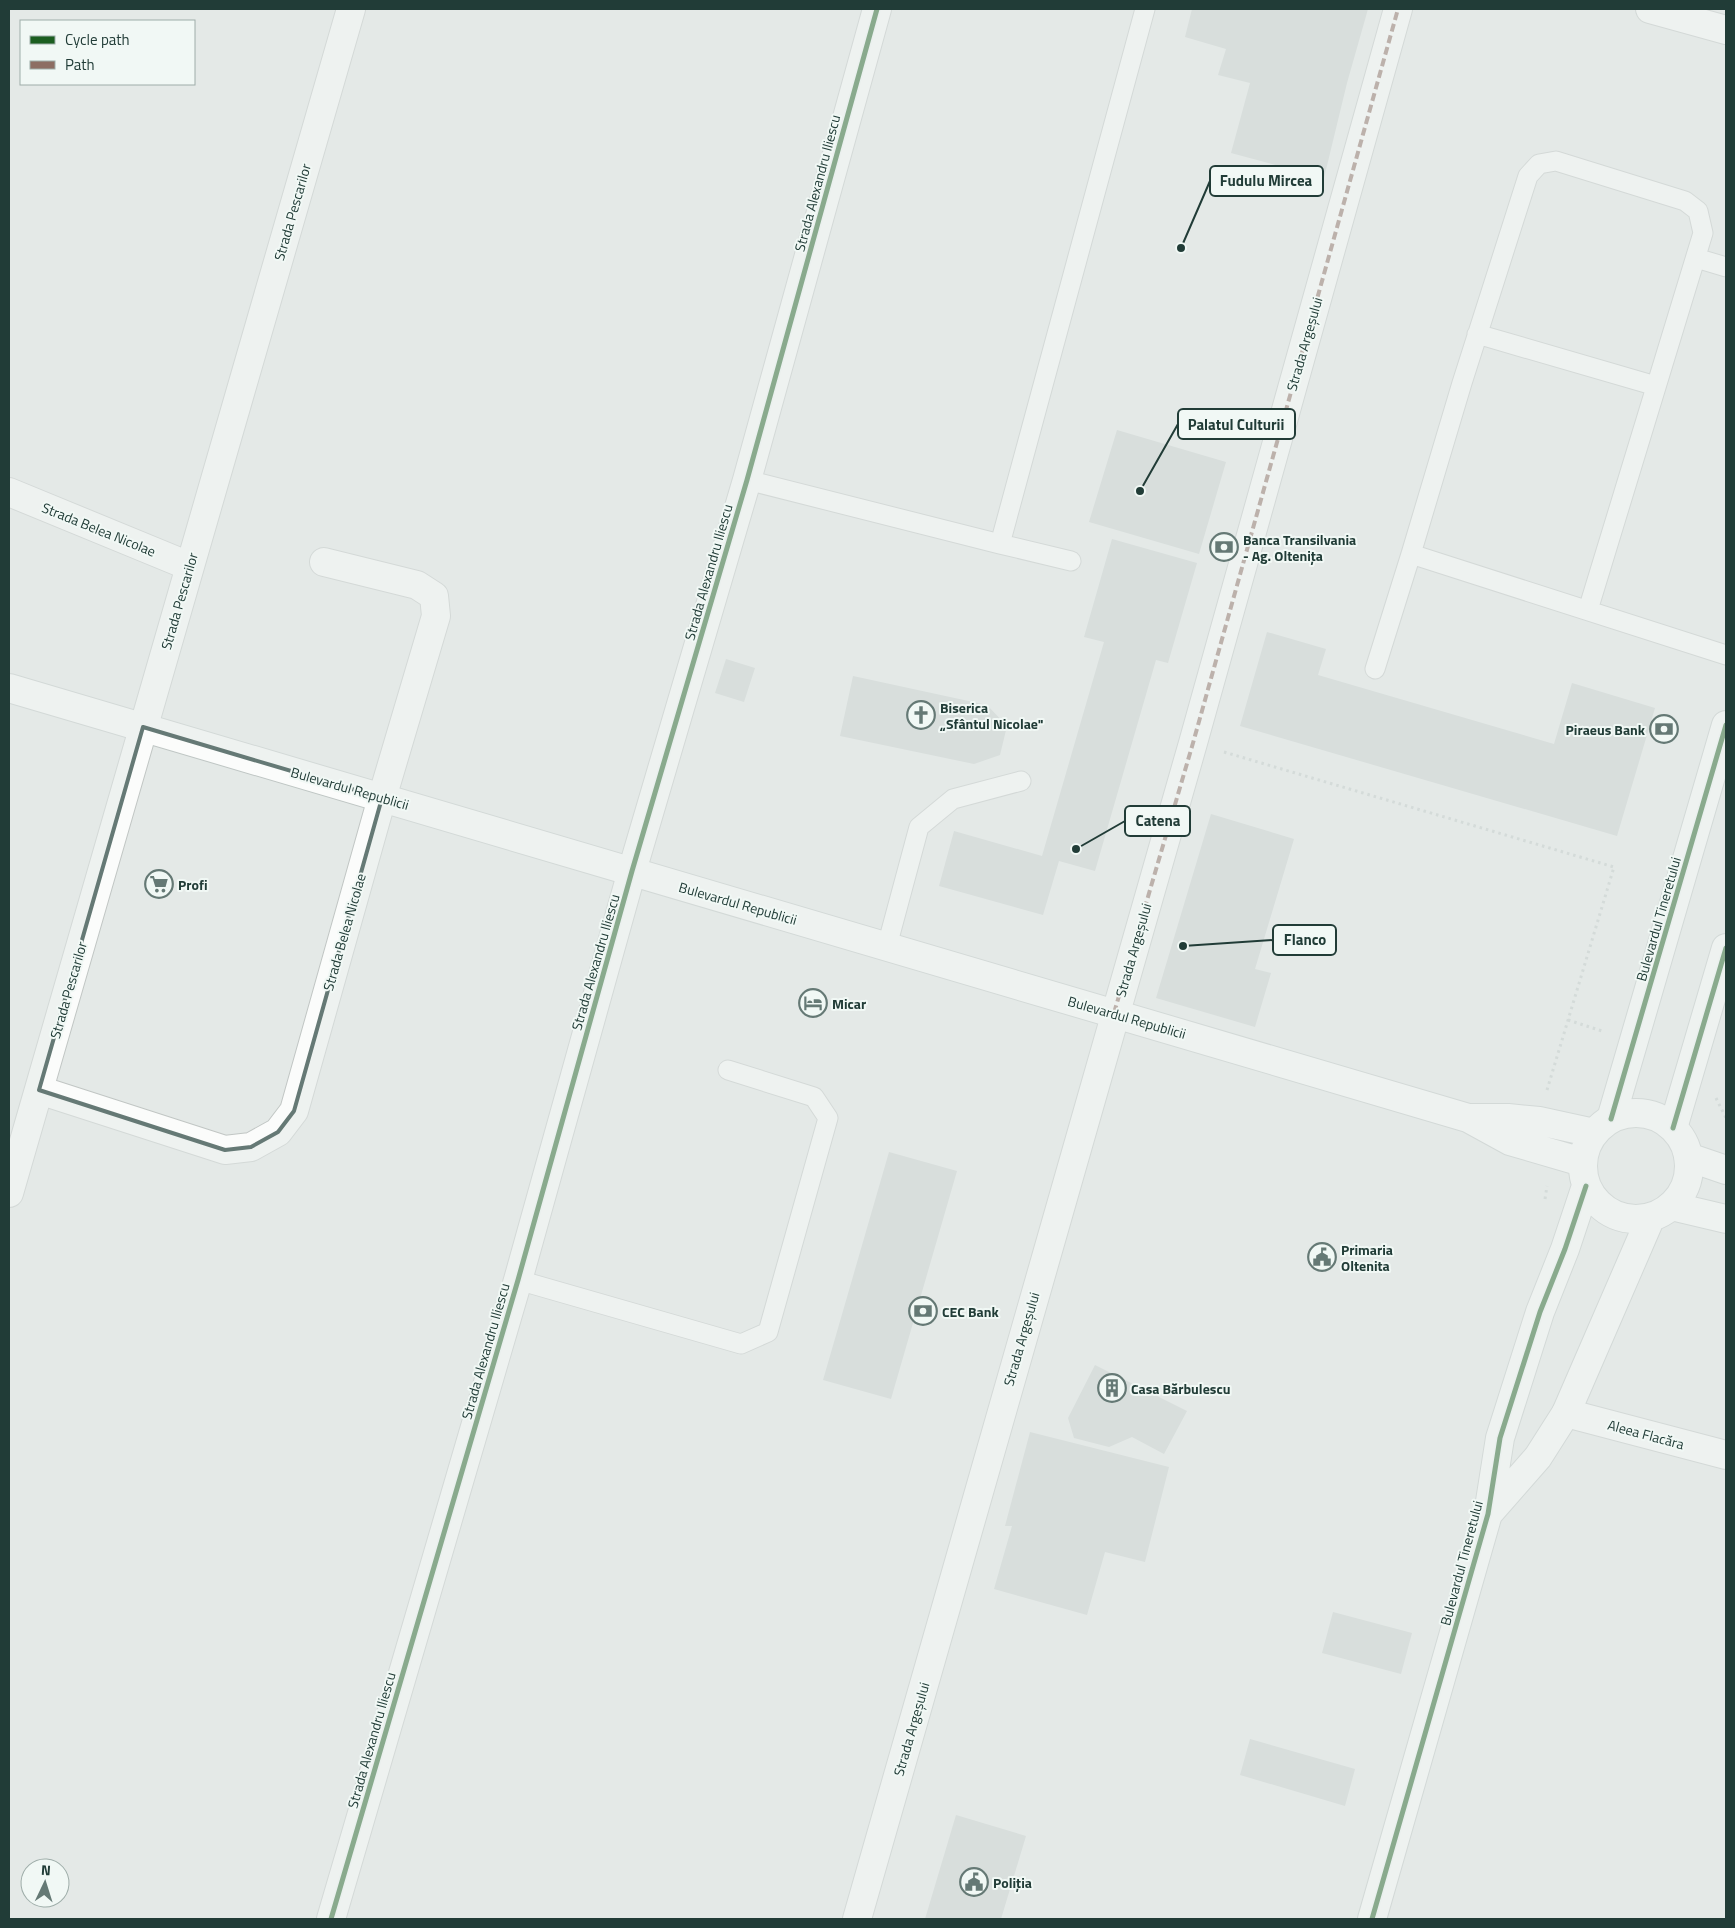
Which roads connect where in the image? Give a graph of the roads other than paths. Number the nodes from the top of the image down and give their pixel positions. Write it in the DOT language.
graph roads {
  1 [pos="351,9"];
  2 [pos="877,9"];
  3 [pos="1145,9"];
  4 [pos="1398,9"];
  5 [pos="1650,9"];
  6 [pos="1726,30"];
  7 [pos="1696,258"];
  8 [pos="1726,266"];
  9 [pos="1477,334"];
  10 [pos="1656,386"];
  11 [pos="747,480"];
  12 [pos="9,492"];
  13 [pos="1000,544"];
  14 [pos="1412,554"];
  15 [pos="1071,561"];
  16 [pos="324,562"];
  17 [pos="189,566"];
  18 [pos="1588,610"];
  19 [pos="1726,655"];
  20 [pos="1375,668"];
  21 [pos="9,688"];
  22 [pos="1726,725"];
  23 [pos="143,728"];
  24 [pos="1021,781"];
  25 [pos="382,798"];
  26 [pos="632,871"];
  27 [pos="887,946"];
  28 [pos="1726,948"];
  29 [pos="1114,1014"];
  30 [pos="728,1070"];
  31 [pos="39,1090"];
  32 [pos="1468,1118"];
  33 [pos="1602,1126"];
  34 [pos="1673,1128"];
  35 [pos="1688,1157"];
  36 [pos="1726,1170"];
  37 [pos="1584,1174"];
  38 [pos="9,1193"];
  39 [pos="1661,1212"];
  40 [pos="1726,1219"];
  41 [pos="518,1280"];
  42 [pos="1566,1413"];
  43 [pos="1726,1455"];
  44 [pos="1488,1514"];
  45 [pos="331,1919"];
  46 [pos="856,1919"];
  47 [pos="1372,1919"];
  1 -- 17 [label="street, Strada Pescarilor"];
  2 -- 11 [label="street, Strada Alexandru Iliescu"];
  3 -- 13 [label="lane"];
  4 -- 29 [label="street, Strada Argeșului"];
  5 -- 6 [label="street"];
  7 -- 8 [label="lane"];
  7 -- 9 [label="lane"];
  7 -- 10 [label="lane"];
  9 -- 10 [label="lane"];
  9 -- 14 [label="lane"];
  10 -- 18 [label="lane"];
  11 -- 13 [label="lane"];
  11 -- 26 [label="street, Strada Alexandru Iliescu"];
  12 -- 17 [label="street, Strada Belea Nicolae"];
  13 -- 15 [label="lane"];
  14 -- 18 [label="lane"];
  14 -- 20 [label="lane"];
  16 -- 25 [label="street, Strada Belea Nicolae"];
  17 -- 23 [label="street, Strada Pescarilor"];
  18 -- 19 [label="lane"];
  21 -- 23 [label="street, Bulevardul Republicii"];
  22 -- 33 [label="street, Bulevardul Tineretului"];
  23 -- 25 [label="street, Bulevardul Republicii"];
  23 -- 31 [label="street, Strada Pescarilor"];
  24 -- 27 [label="lane"];
  25 -- 26 [label="street, Bulevardul Republicii"];
  25 -- 31 [label="street, Strada Belea Nicolae"];
  26 -- 27 [label="street, Bulevardul Republicii"];
  26 -- 41 [label="street, Strada Alexandru Iliescu"];
  27 -- 29 [label="street, Bulevardul Republicii"];
  28 -- 34 [label="street"];
  29 -- 32 [label="street, Bulevardul Republicii"];
  29 -- 46 [label="street, Strada Argeșului"];
  30 -- 41 [label="lane"];
  31 -- 38 [label="street, Strada Pescarilor"];
  32 -- 33 [label="street, Bulevardul Republicii"];
  32 -- 37 [label="street, Bulevardul Republicii"];
  33 -- 34 [label="street"];
  33 -- 37 [label="street"];
  34 -- 35 [label="street"];
  35 -- 36 [label="street"];
  35 -- 39 [label="street"];
  37 -- 39 [label="street"];
  37 -- 44 [label="street, Bulevardul Tineretului"];
  39 -- 40 [label="street"];
  39 -- 42 [label="street, Bulevardul Tineretului"];
  41 -- 45 [label="street, Strada Alexandru Iliescu"];
  42 -- 43 [label="street, Aleea Flacăra"];
  42 -- 44 [label="street, Bulevardul Tineretului"];
  44 -- 47 [label="street, Bulevardul Tineretului"];
}
